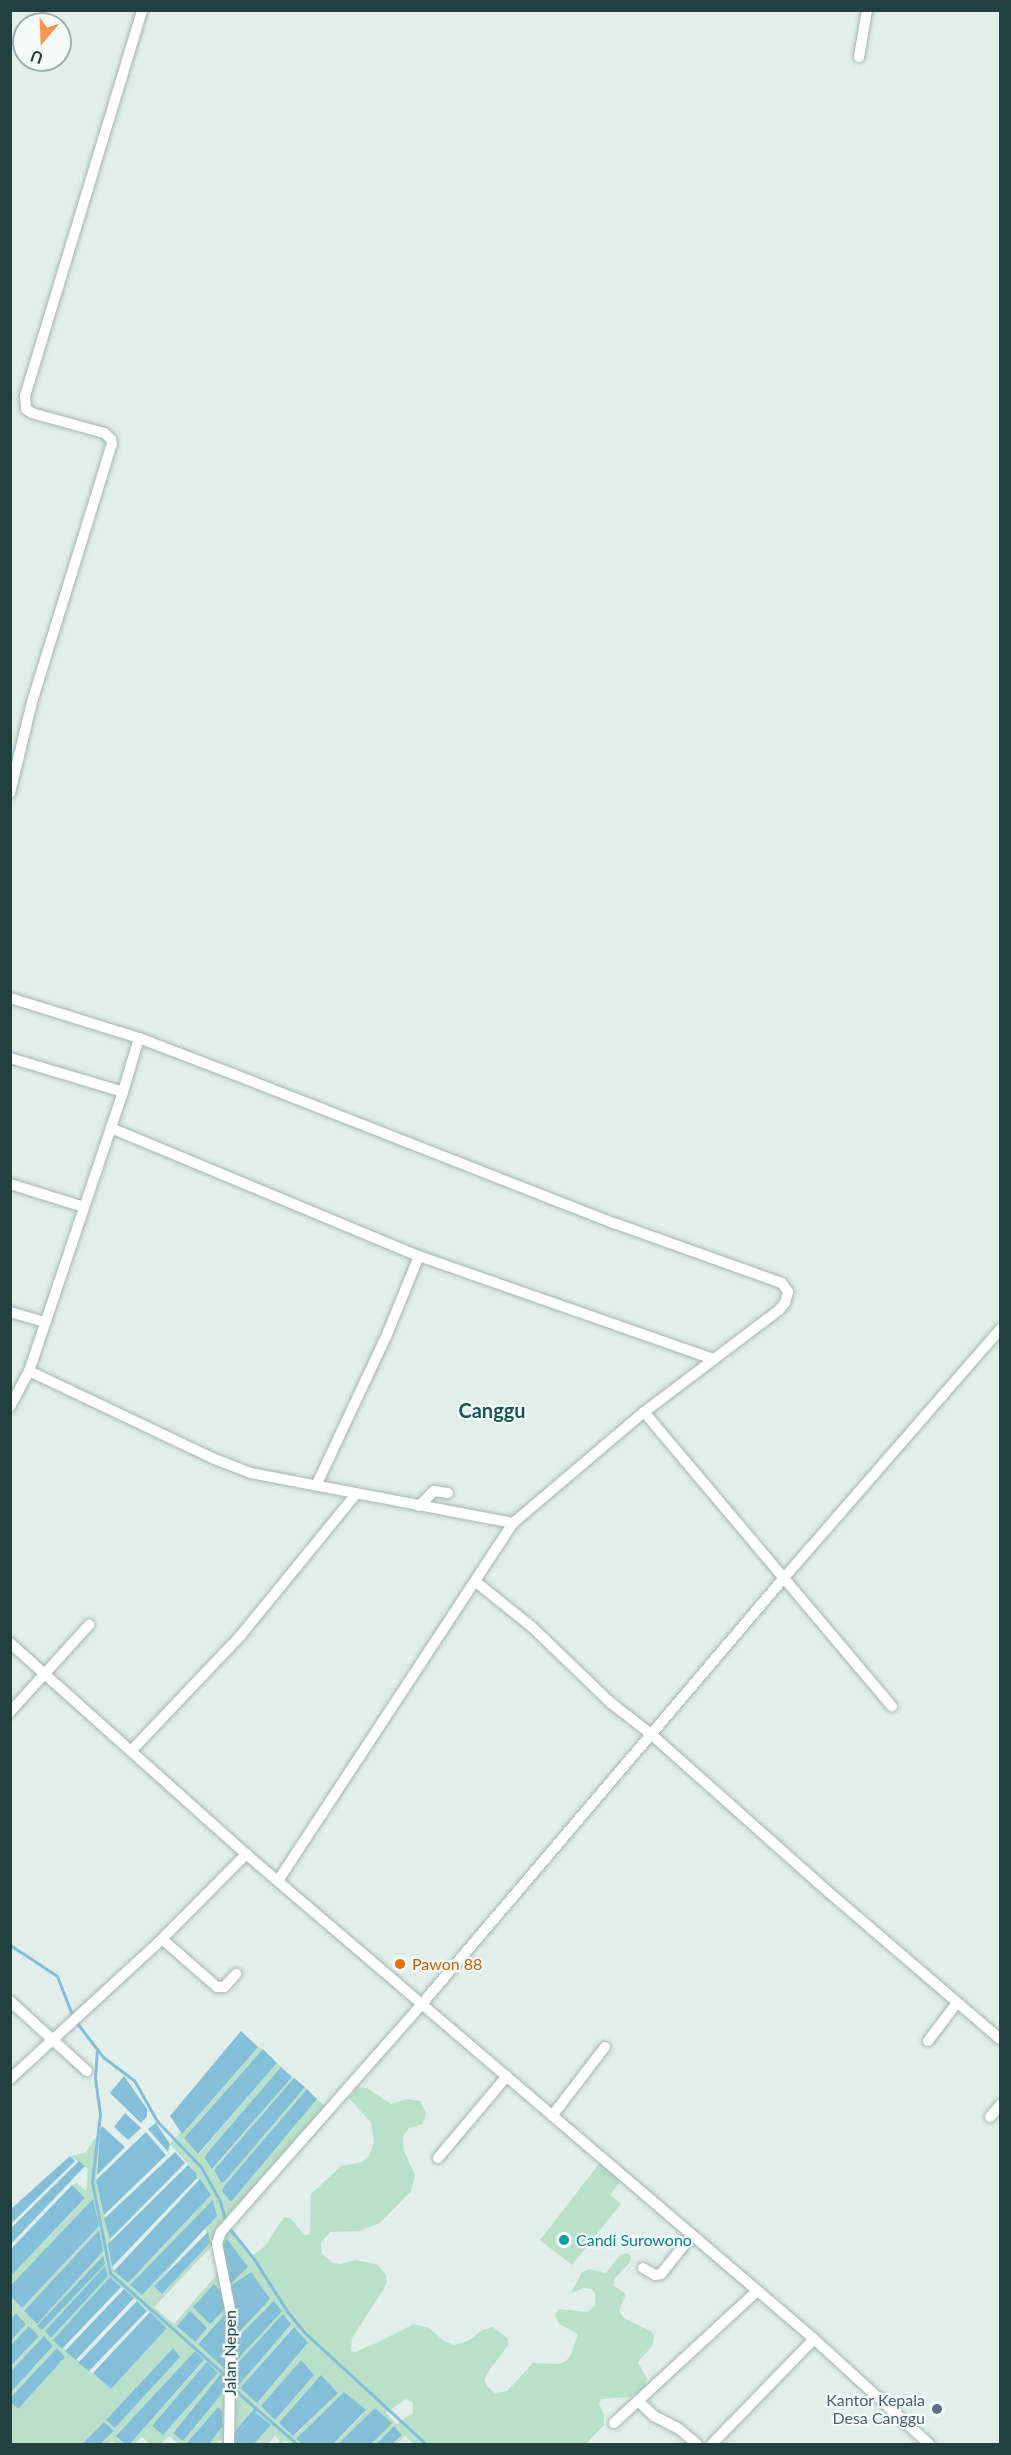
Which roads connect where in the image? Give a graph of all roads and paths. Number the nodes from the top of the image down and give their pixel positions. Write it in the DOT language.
graph roads {
  1 [pos="142,10"];
  2 [pos="867,10"];
  3 [pos="859,57"];
  4 [pos="10,794"];
  5 [pos="10,998"];
  6 [pos="139,1038"];
  7 [pos="10,1058"];
  8 [pos="123,1092"];
  9 [pos="111,1128"];
  10 [pos="10,1184"];
  11 [pos="84,1207"];
  12 [pos="419,1256"];
  13 [pos="10,1312"];
  14 [pos="46,1322"];
  15 [pos="1000,1329"];
  16 [pos="713,1359"];
  17 [pos="29,1371"];
  18 [pos="10,1406"];
  19 [pos="644,1412"];
  20 [pos="316,1486"];
  21 [pos="448,1493"];
  22 [pos="356,1494"];
  23 [pos="419,1506"];
  24 [pos="513,1523"];
  25 [pos="783,1578"];
  26 [pos="476,1582"];
  27 [pos="89,1625"];
  28 [pos="10,1643"];
  29 [pos="45,1674"];
  30 [pos="892,1706"];
  31 [pos="10,1712"];
  32 [pos="651,1734"];
  33 [pos="131,1751"];
  34 [pos="246,1854"];
  35 [pos="278,1881"];
  36 [pos="162,1939"];
  37 [pos="236,1974"];
  38 [pos="10,2001"];
  39 [pos="957,2003"];
  40 [pos="422,2005"];
  41 [pos="1000,2039"];
  42 [pos="54,2040"];
  43 [pos="928,2041"];
  44 [pos="605,2047"];
  45 [pos="87,2071"];
  46 [pos="507,2076"];
  47 [pos="10,2079"];
  48 [pos="1000,2105"];
  49 [pos="552,2116"];
  50 [pos="990,2117"];
  51 [pos="438,2158"];
  52 [pos="692,2235"];
  53 [pos="643,2268"];
  54 [pos="757,2291"];
  55 [pos="814,2339"];
  56 [pos="638,2401"];
  57 [pos="614,2423"];
  58 [pos="929,2444"];
  59 [pos="229,2445"];
  60 [pos="696,2445"];
  61 [pos="711,2445"];
  1 -- 4 [label="street"];
  2 -- 3 [label="street"];
  5 -- 6 [label="street"];
  6 -- 8 [label="street"];
  6 -- 16 [label="street"];
  7 -- 8 [label="street"];
  8 -- 9 [label="street"];
  9 -- 11 [label="street"];
  9 -- 12 [label="street"];
  10 -- 11 [label="street"];
  11 -- 14 [label="street"];
  12 -- 16 [label="street"];
  12 -- 20 [label="street"];
  13 -- 14 [label="street"];
  14 -- 17 [label="street"];
  15 -- 25 [label="street"];
  16 -- 19 [label="street"];
  17 -- 18 [label="street"];
  17 -- 20 [label="street"];
  19 -- 24 [label="street"];
  19 -- 25 [label="street"];
  20 -- 22 [label="street"];
  21 -- 23 [label="street"];
  22 -- 23 [label="street"];
  22 -- 33 [label="street"];
  23 -- 24 [label="street"];
  24 -- 26 [label="street"];
  25 -- 30 [label="street"];
  25 -- 32 [label="street"];
  26 -- 32 [label="street"];
  26 -- 35 [label="street"];
  27 -- 29 [label="street"];
  28 -- 29 [label="street"];
  29 -- 31 [label="street"];
  29 -- 33 [label="street"];
  32 -- 39 [label="street"];
  32 -- 40 [label="street"];
  33 -- 34 [label="street"];
  34 -- 35 [label="street"];
  34 -- 36 [label="street"];
  35 -- 40 [label="street"];
  36 -- 37 [label="street"];
  36 -- 42 [label="street"];
  38 -- 42 [label="street"];
  39 -- 41 [label="street"];
  39 -- 43 [label="street"];
  40 -- 46 [label="street"];
  40 -- 59 [label="street, Jalan Nepen"];
  42 -- 45 [label="street"];
  42 -- 47 [label="street"];
  44 -- 49 [label="street"];
  46 -- 49 [label="street"];
  46 -- 51 [label="street"];
  48 -- 50 [label="street"];
  49 -- 52 [label="street"];
  52 -- 53 [label="street"];
  52 -- 54 [label="street"];
  54 -- 55 [label="street"];
  54 -- 56 [label="street"];
  55 -- 58 [label="street"];
  55 -- 61 [label="street"];
  56 -- 57 [label="street"];
  56 -- 60 [label="street"];
}
